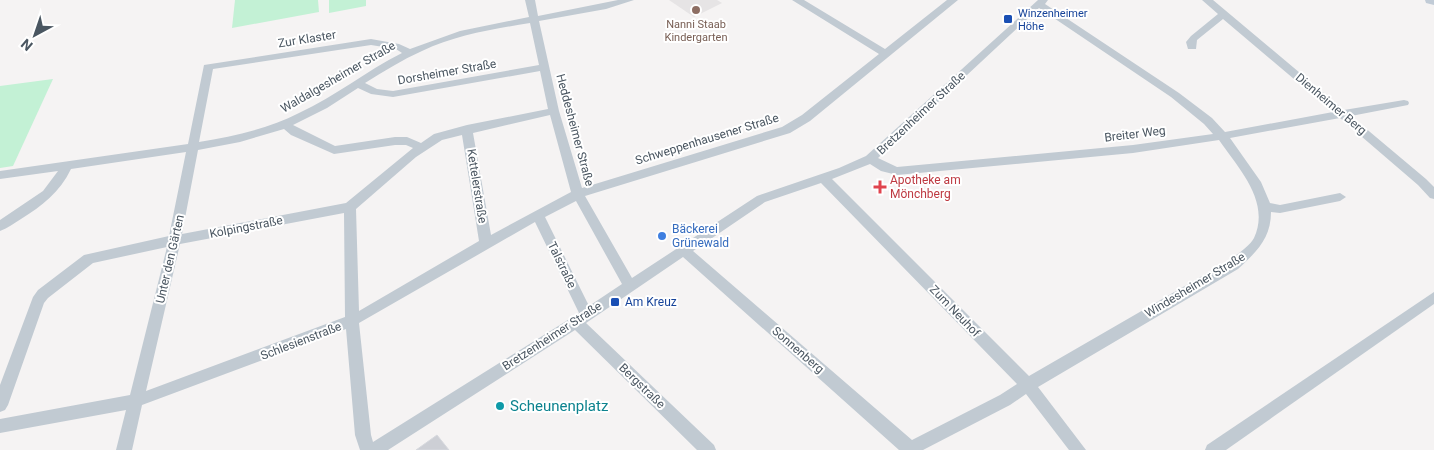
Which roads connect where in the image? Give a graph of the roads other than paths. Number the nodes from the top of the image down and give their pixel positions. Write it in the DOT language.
graph roads {
  1 [pos="530,0"];
  2 [pos="629,0"];
  3 [pos="797,0"];
  4 [pos="818,0"];
  5 [pos="953,0"];
  6 [pos="1207,0"];
  7 [pos="1041,2"];
  8 [pos="808,7"];
  9 [pos="1225,15"];
  10 [pos="533,20"];
  11 [pos="1192,47"];
  12 [pos="409,52"];
  13 [pos="886,54"];
  14 [pos="208,67"];
  15 [pos="544,67"];
  16 [pos="356,83"];
  17 [pos="1404,103"];
  18 [pos="554,111"];
  19 [pos="1343,114"];
  20 [pos="285,124"];
  21 [pos="467,129"];
  22 [pos="1222,136"];
  23 [pos="192,147"];
  24 [pos="421,147"];
  25 [pos="870,159"];
  26 [pos="67,165"];
  27 [pos="0,175"];
  28 [pos="824,178"];
  29 [pos="578,194"];
  30 [pos="1434,195"];
  31 [pos="1340,197"];
  32 [pos="350,207"];
  33 [pos="1265,207"];
  34 [pos="538,215"];
  35 [pos="0,226"];
  36 [pos="175,240"];
  37 [pos="486,243"];
  38 [pos="683,250"];
  39 [pos="630,286"];
  40 [pos="1432,302"];
  41 [pos="581,318"];
  42 [pos="352,321"];
  43 [pos="1028,386"];
  44 [pos="136,401"];
  45 [pos="0,405"];
  46 [pos="0,426"];
  47 [pos="910,449"];
  48 [pos="124,450"];
  49 [pos="368,450"];
  50 [pos="374,450"];
  51 [pos="708,450"];
  52 [pos="1078,450"];
  53 [pos="1213,450"];
  1 -- 10 [label="street, Heddesheimer Straße"];
  2 -- 10 [label="street, Waldalgesheimer Straße"];
  3 -- 8 [label="street"];
  4 -- 8 [label="street"];
  5 -- 13 [label="street, Schweppenhausener Straße"];
  6 -- 9 [label="street, Dienheimer Berg"];
  7 -- 22 [label="street, Windesheimer Straße"];
  7 -- 25 [label="street, Bretzenheimer Straße"];
  8 -- 13 [label="street"];
  9 -- 11 [label="street"];
  9 -- 19 [label="street, Dienheimer Berg"];
  10 -- 12 [label="street, Waldalgesheimer Straße"];
  10 -- 15 [label="street, Heddesheimer Straße"];
  12 -- 14 [label="street, Zur Klaster"];
  12 -- 16 [label="street, Waldalgesheimer Straße"];
  13 -- 29 [label="street, Schweppenhausener Straße"];
  14 -- 23 [label="street, Unter den Gärten"];
  15 -- 16 [label="street, Dorsheimer Straße"];
  15 -- 18 [label="street, Heddesheimer Straße"];
  16 -- 20 [label="street, Waldalgesheimer Straße"];
  17 -- 19 [label="street, Breiter Weg"];
  18 -- 21 [label="street, Kolpingstraße"];
  18 -- 29 [label="street, Heddesheimer Straße"];
  19 -- 22 [label="street, Breiter Weg"];
  19 -- 30 [label="street, Dienheimer Berg"];
  20 -- 23 [label="street, Waldalgesheimer Straße"];
  20 -- 24 [label="street"];
  21 -- 24 [label="street, Kolpingstraße"];
  21 -- 37 [label="street, Kettelerstraße"];
  22 -- 25 [label="street, Breiter Weg"];
  22 -- 33 [label="street, Windesheimer Straße"];
  23 -- 26 [label="street, Waldalgesheimer Straße"];
  23 -- 36 [label="street, Unter den Gärten"];
  24 -- 32 [label="street, Kolpingstraße"];
  25 -- 28 [label="street, Bretzenheimer Straße"];
  26 -- 27 [label="street, Waldalgesheimer Straße"];
  26 -- 35 [label="street"];
  28 -- 38 [label="street, Bretzenheimer Straße"];
  28 -- 43 [label="street, Zum Neuhof"];
  29 -- 34 [label="street, Schlesienstraße"];
  29 -- 39 [label="street, Heddesheimer Straße"];
  31 -- 33 [label="street"];
  32 -- 36 [label="street, Kolpingstraße"];
  32 -- 42 [label="street"];
  33 -- 43 [label="street, Windesheimer Straße"];
  34 -- 37 [label="street, Schlesienstraße"];
  34 -- 41 [label="street, Talstraße"];
  36 -- 44 [label="street, Unter den Gärten"];
  36 -- 45 [label="street, Kolpingstraße"];
  37 -- 42 [label="street, Schlesienstraße"];
  38 -- 39 [label="street, Bretzenheimer Straße"];
  38 -- 47 [label="street, Sonnenberg"];
  39 -- 41 [label="street, Bretzenheimer Straße"];
  40 -- 53 [label="street"];
  41 -- 50 [label="street, Bretzenheimer Straße"];
  41 -- 51 [label="street, Bergstraße"];
  42 -- 44 [label="street, Schlesienstraße"];
  42 -- 49 [label="street"];
  43 -- 47 [label="street, Windesheimer Straße"];
  43 -- 52 [label="street, Zum Neuhof"];
  44 -- 46 [label="street, Schlesienstraße"];
  44 -- 48 [label="street, Unter den Gärten"];
}
